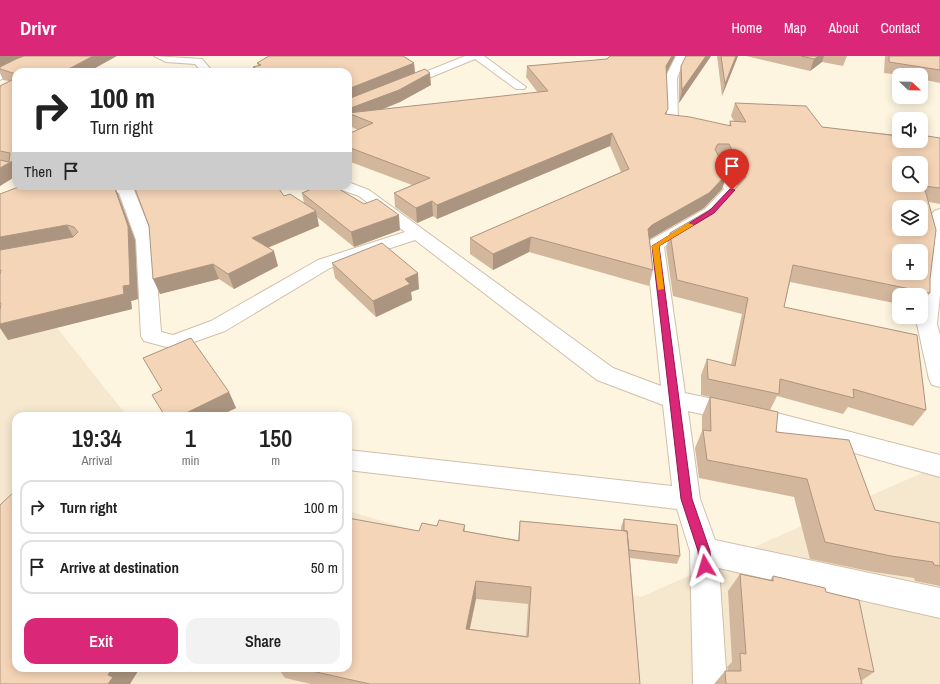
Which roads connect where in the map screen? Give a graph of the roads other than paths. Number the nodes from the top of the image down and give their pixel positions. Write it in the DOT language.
graph roads {
  1 [pos="44,56"];
  2 [pos="476,56"];
  3 [pos="681,56"];
  4 [pos="167,57"];
  5 [pos="14,68"];
  6 [pos="204,68"];
  7 [pos="12,69"];
  8 [pos="0,77"];
  9 [pos="520,87"];
  10 [pos="352,104"];
  11 [pos="672,121"];
  12 [pos="719,162"];
  13 [pos="352,189"];
  14 [pos="126,190"];
  15 [pos="940,214"];
  16 [pos="416,234"];
  17 [pos="940,379"];
  18 [pos="673,399"];
  19 [pos="352,460"];
  20 [pos="940,466"];
  21 [pos="687,499"];
  22 [pos="704,551"];
  23 [pos="940,603"];
  24 [pos="710,684"];
  1 -- 5 [label="street"];
  2 -- 9 [label="street"];
  2 -- 10 [label="street"];
  3 -- 11 [label="street"];
  4 -- 6 [label="street"];
  7 -- 8 [label="street"];
  12 -- 18 [label="street"];
  13 -- 16 [label="street"];
  14 -- 16 [label="street"];
  15 -- 17 [label="street"];
  16 -- 18 [label="street"];
  18 -- 20 [label="street"];
  18 -- 21 [label="street"];
  19 -- 21 [label="street"];
  21 -- 22 [label="street"];
  22 -- 23 [label="street"];
  22 -- 24 [label="street"];
}
